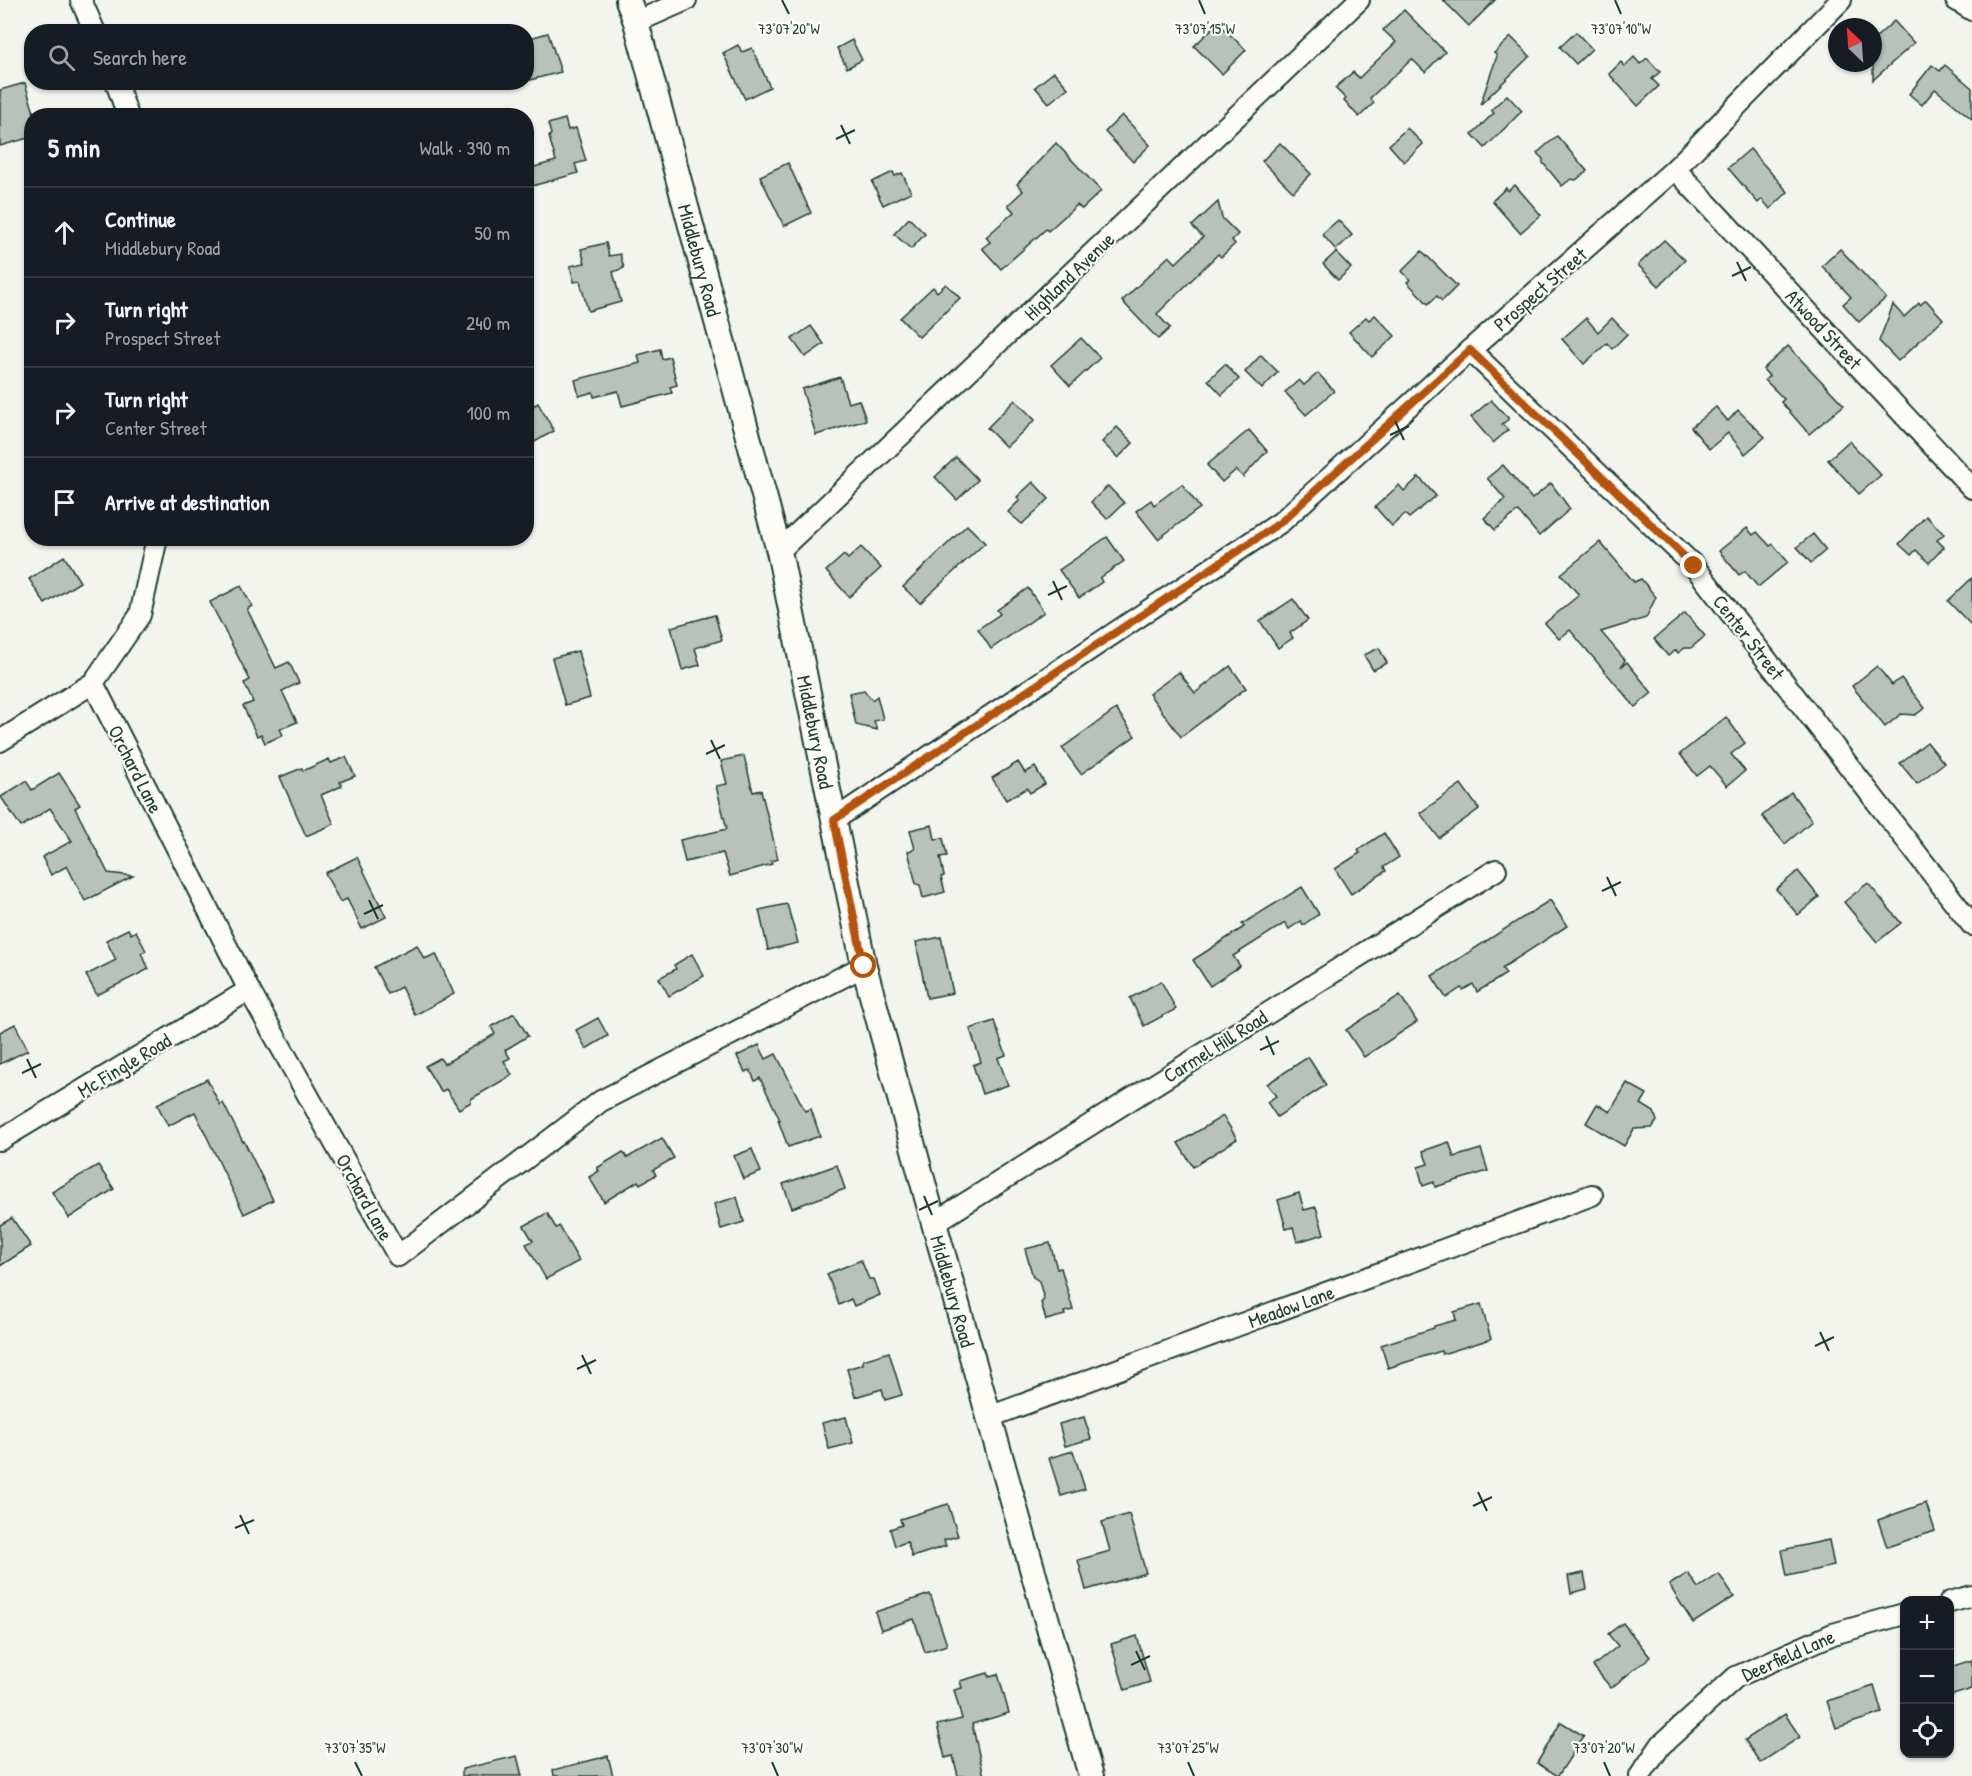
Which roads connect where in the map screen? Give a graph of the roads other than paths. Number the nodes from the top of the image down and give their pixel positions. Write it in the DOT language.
graph roads {
  1 [pos="81,0"];
  2 [pos="686,0"];
  3 [pos="1359,0"];
  4 [pos="1841,0"];
  5 [pos="1956,0"];
  6 [pos="1972,10"];
  7 [pos="632,11"];
  8 [pos="92,24"];
  9 [pos="119,90"];
  10 [pos="125,108"];
  11 [pos="1675,169"];
  12 [pos="1470,350"];
  13 [pos="1972,489"];
  14 [pos="155,546"];
  15 [pos="779,551"];
  16 [pos="93,683"];
  17 [pos="0,741"];
  18 [pos="834,820"];
  19 [pos="1496,870"];
  20 [pos="1972,925"];
  21 [pos="864,966"];
  22 [pos="249,990"];
  23 [pos="0,1140"];
  24 [pos="1592,1195"];
  25 [pos="934,1223"];
  26 [pos="989,1416"];
  27 [pos="1972,1596"];
  28 [pos="1954,1601"];
  29 [pos="1900,1615"];
  30 [pos="1091,1776"];
  31 [pos="1640,1776"];
  1 -- 8 [label="street"];
  2 -- 7 [label="street"];
  3 -- 15 [label="street, Highland Avenue"];
  4 -- 11 [label="street, Prospect Street"];
  5 -- 6 [label="street"];
  7 -- 15 [label="street, Middlebury Road"];
  9 -- 10 [label="street"];
  11 -- 12 [label="street, Prospect Street"];
  11 -- 13 [label="street, Atwood Street"];
  12 -- 18 [label="street, Prospect Street"];
  12 -- 20 [label="street, Center Street"];
  14 -- 16 [label="street"];
  15 -- 18 [label="street, Middlebury Road"];
  16 -- 17 [label="street"];
  16 -- 22 [label="street, Orchard Lane"];
  18 -- 21 [label="street, Middlebury Road"];
  19 -- 25 [label="street, Carmel Hill Road"];
  21 -- 22 [label="street, Orchard Lane"];
  21 -- 25 [label="street, Middlebury Road"];
  22 -- 23 [label="street, Mc Fingle Road"];
  24 -- 26 [label="street, Meadow Lane"];
  25 -- 26 [label="street, Middlebury Road"];
  26 -- 30 [label="street, Middlebury Road"];
  27 -- 28 [label="street"];
  29 -- 31 [label="street, Deerfield Lane"];
}
